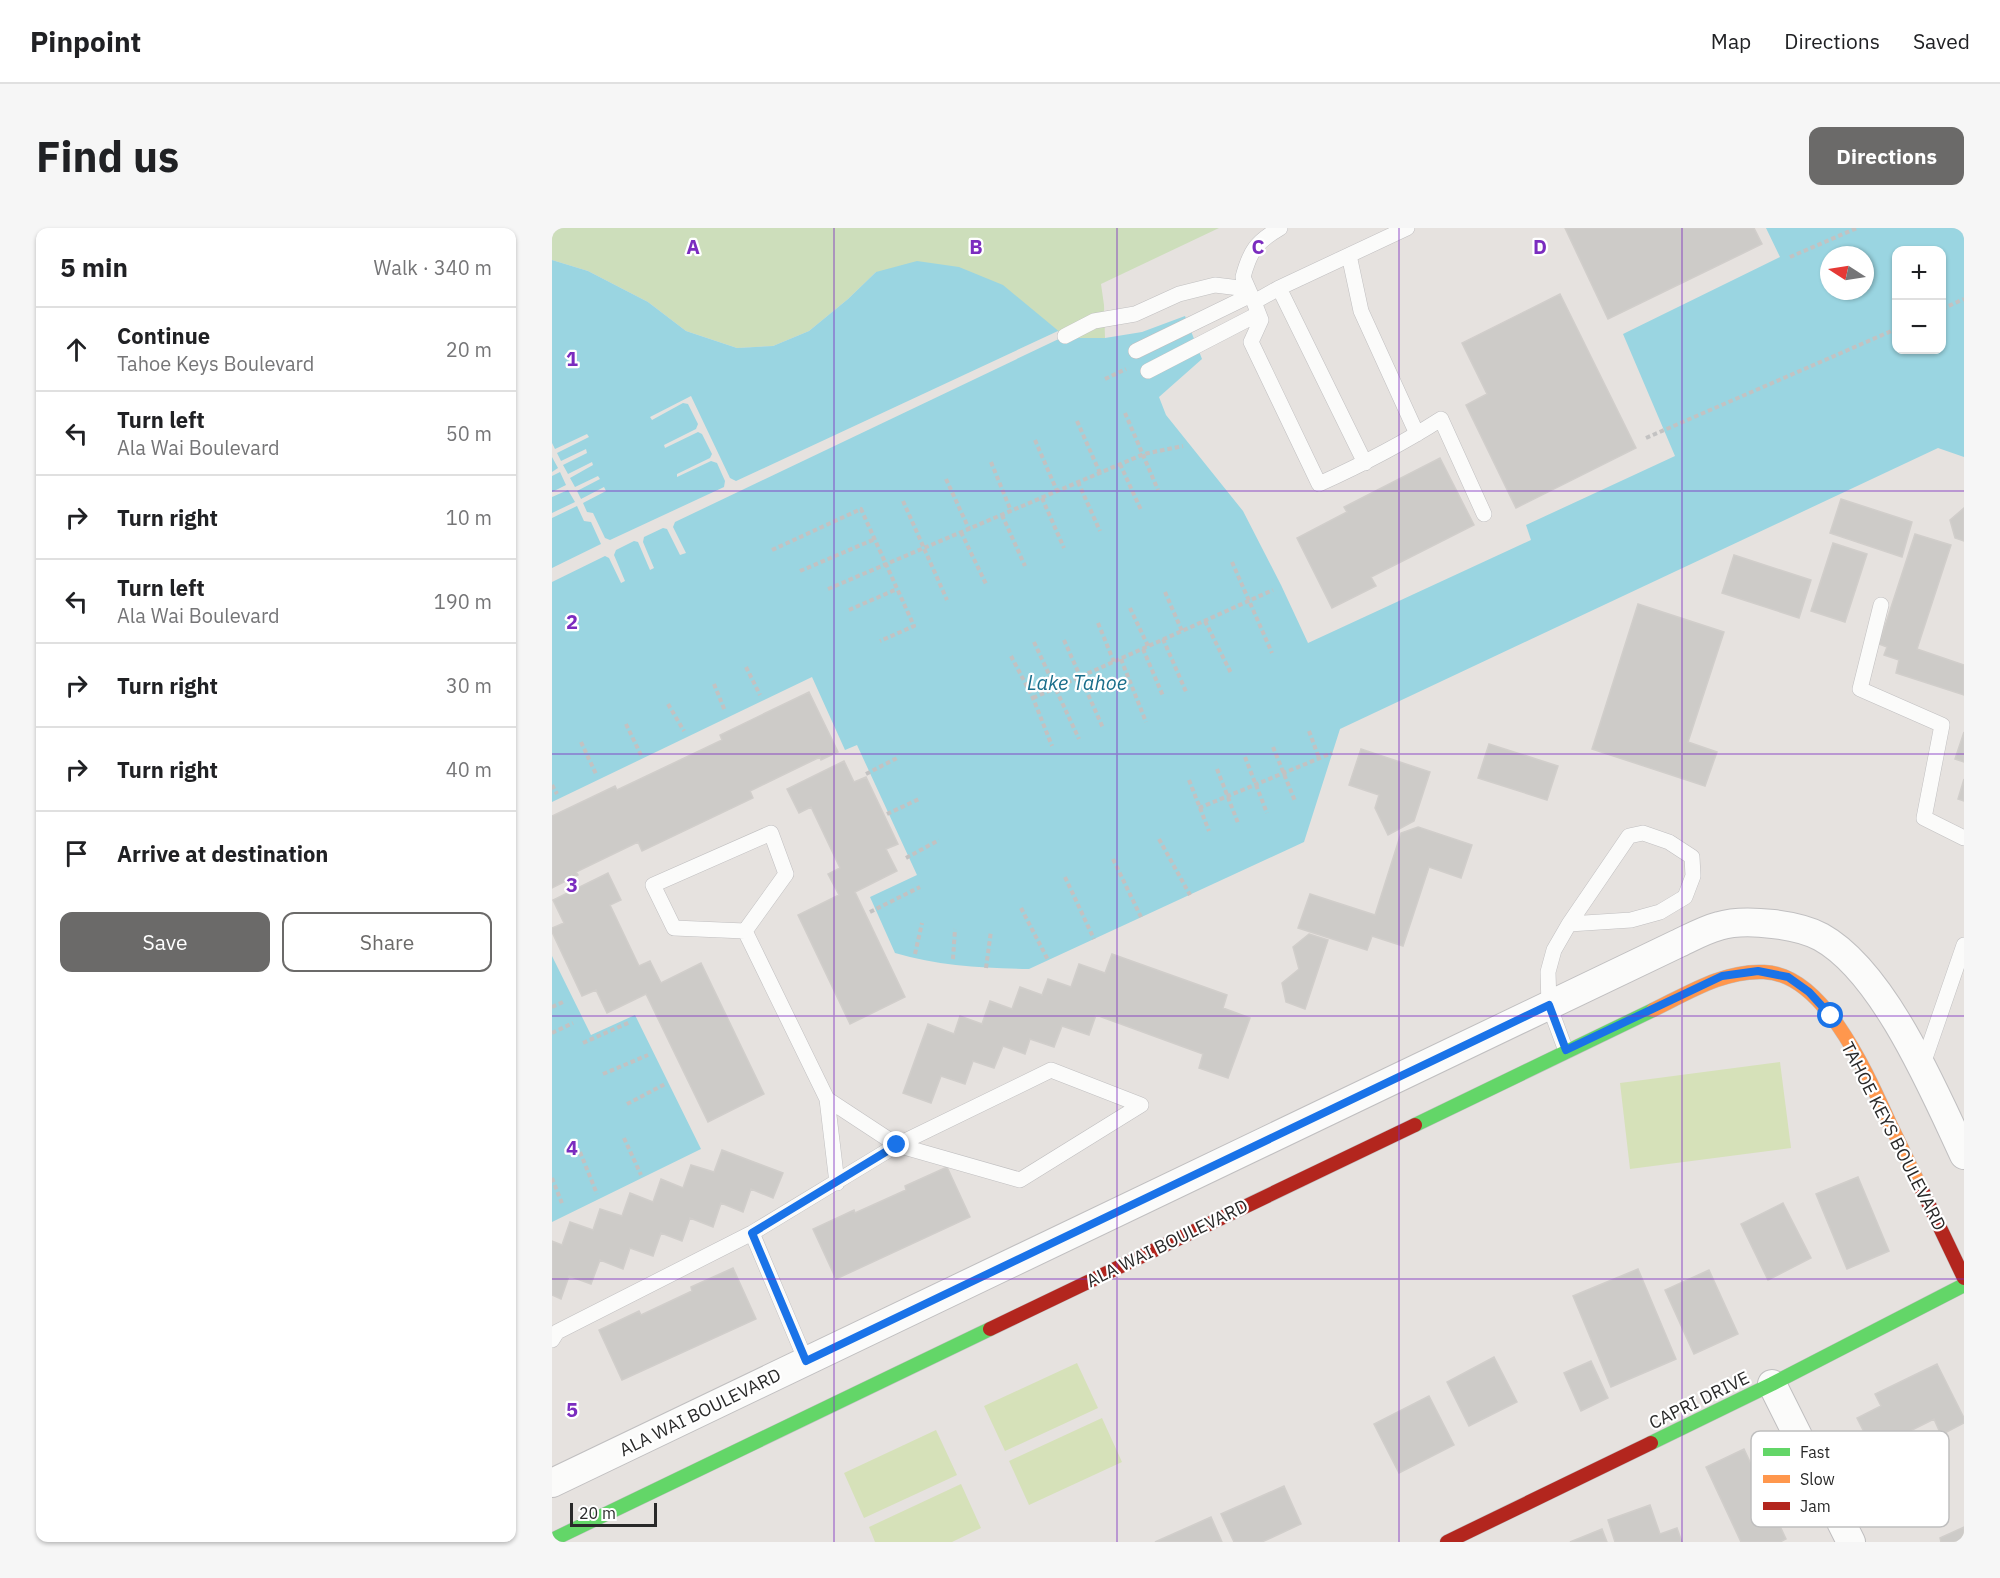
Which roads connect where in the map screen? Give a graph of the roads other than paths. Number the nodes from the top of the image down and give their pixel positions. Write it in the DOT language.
graph roads {
  1 [pos="1280,228"];
  2 [pos="1407,228"];
  3 [pos="1349,255"];
  4 [pos="1279,288"];
  5 [pos="1253,300"];
  6 [pos="1065,336"];
  7 [pos="1136,351"];
  8 [pos="1148,371"];
  9 [pos="1417,434"];
  10 [pos="1365,463"];
  11 [pos="1484,514"];
  12 [pos="1881,604"];
  13 [pos="1964,838"];
  14 [pos="1569,924"];
  15 [pos="745,931"];
  16 [pos="1964,945"];
  17 [pos="1788,977"];
  18 [pos="1549,1005"];
  19 [pos="1566,1050"];
  20 [pos="1922,1067"];
  21 [pos="827,1099"];
  22 [pos="897,1145"];
  23 [pos="1964,1155"];
  24 [pos="837,1183"];
  25 [pos="752,1233"];
  26 [pos="1964,1278"];
  27 [pos="1964,1285"];
  28 [pos="552,1340"];
  29 [pos="806,1361"];
  30 [pos="1773,1384"];
  31 [pos="1796,1431"];
  32 [pos="552,1483"];
  33 [pos="1844,1527"];
  34 [pos="552,1540"];
  35 [pos="1447,1542"];
  36 [pos="1851,1542"];
  1 -- 5 [label="lane"];
  2 -- 3 [label="lane"];
  3 -- 4 [label="lane"];
  3 -- 9 [label="lane"];
  4 -- 5 [label="lane"];
  4 -- 10 [label="lane"];
  5 -- 6 [label="lane"];
  5 -- 7 [label="lane"];
  5 -- 8 [label="lane"];
  5 -- 10 [label="lane"];
  9 -- 10 [label="lane"];
  9 -- 11 [label="lane"];
  12 -- 13 [label="lane"];
  14 -- 14 [label="lane"];
  14 -- 18 [label="lane"];
  15 -- 15 [label="lane"];
  15 -- 21 [label="lane"];
  16 -- 20 [label="lane"];
  17 -- 19 [label="street, ALA WAI BOULEVARD"];
  17 -- 26 [label="street, TAHOE KEYS BOULEVARD"];
  18 -- 19 [label="lane"];
  18 -- 20 [label="street, ALA WAI BOULEVARD"];
  18 -- 29 [label="street, ALA WAI BOULEVARD"];
  19 -- 34 [label="street, ALA WAI BOULEVARD"];
  20 -- 23 [label="street"];
  21 -- 22 [label="lane"];
  21 -- 24 [label="lane"];
  22 -- 22 [label="lane"];
  22 -- 24 [label="lane"];
  24 -- 25 [label="lane"];
  25 -- 28 [label="lane"];
  25 -- 29 [label="lane"];
  27 -- 30 [label="street, CAPRI DRIVE"];
  29 -- 32 [label="street, ALA WAI BOULEVARD"];
  30 -- 31 [label="street"];
  30 -- 35 [label="street, CAPRI DRIVE"];
  33 -- 36 [label="street"];
}
